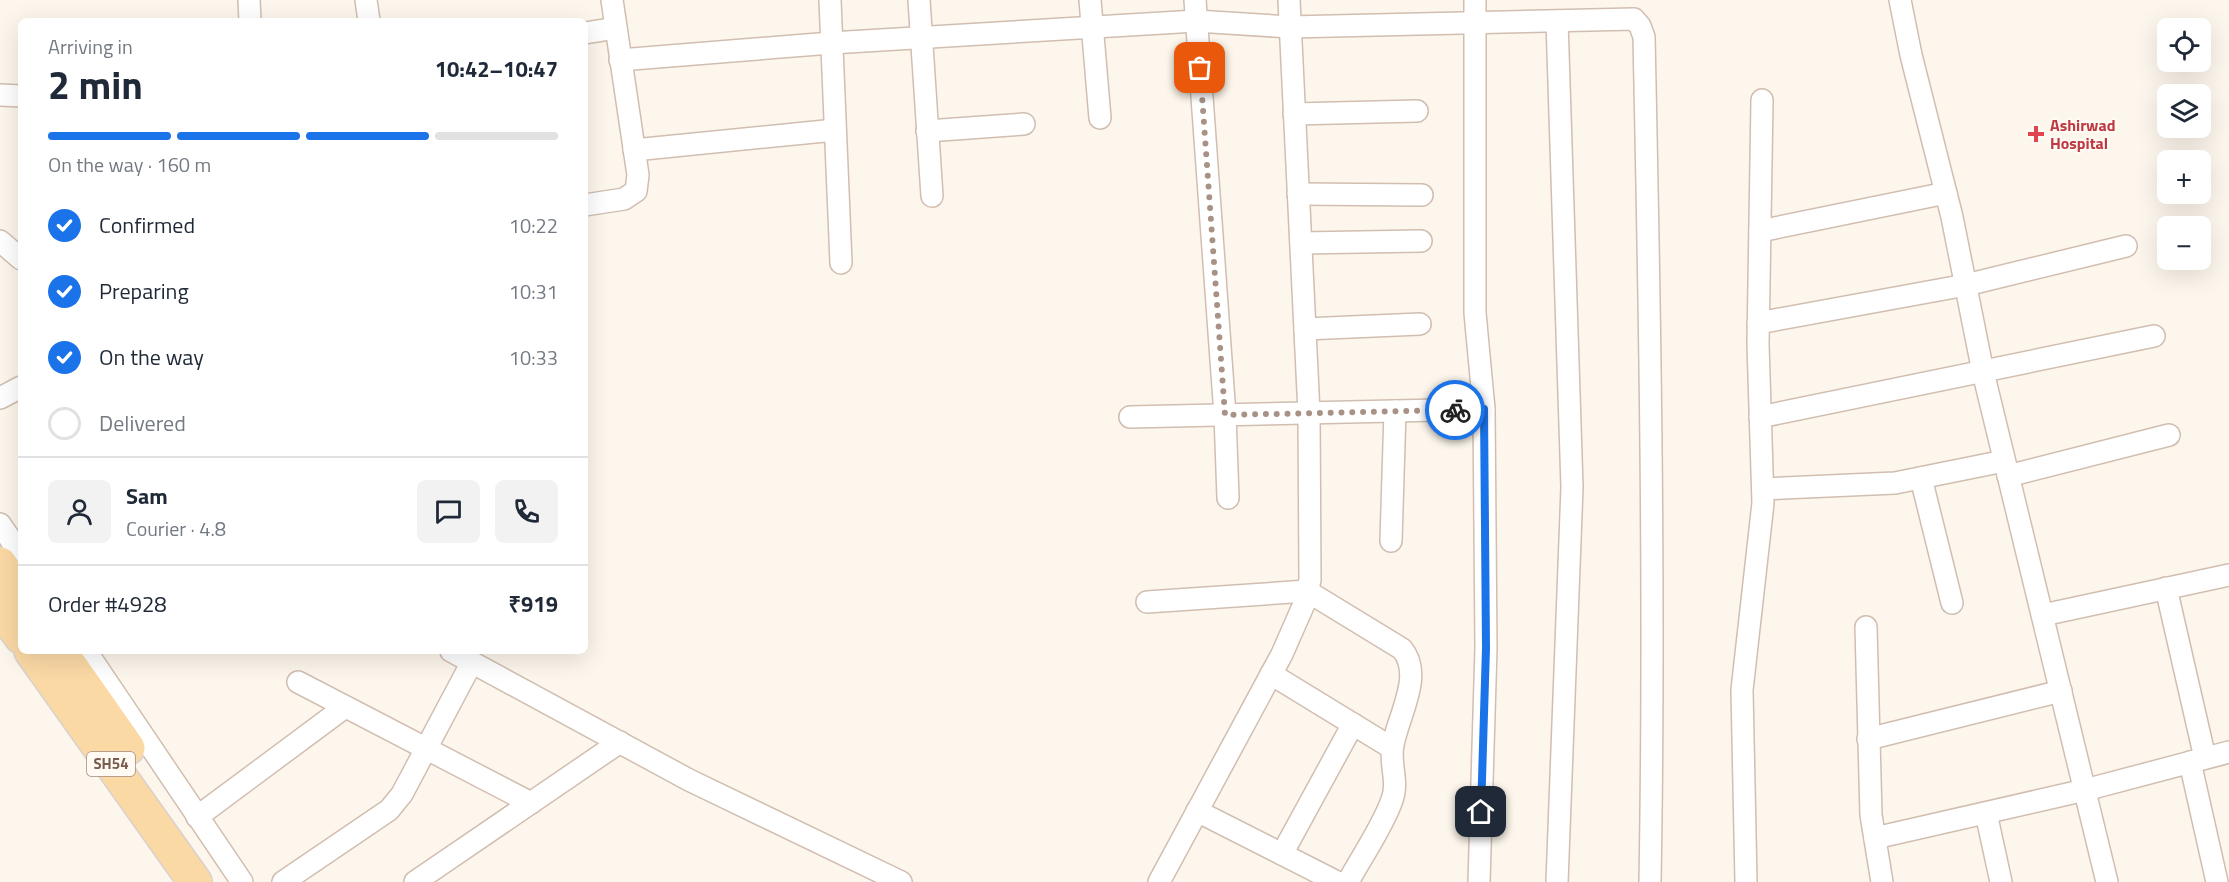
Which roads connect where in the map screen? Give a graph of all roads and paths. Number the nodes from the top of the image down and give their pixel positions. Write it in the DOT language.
graph roads {
  1 [pos="249,0"];
  2 [pos="366,0"];
  3 [pos="612,0"];
  4 [pos="830,0"];
  5 [pos="919,0"];
  6 [pos="1090,0"];
  7 [pos="1289,0"];
  8 [pos="1475,0"];
  9 [pos="1900,0"];
  10 [pos="1195,10"];
  11 [pos="250,18"];
  12 [pos="369,18"];
  13 [pos="1557,21"];
  14 [pos="1475,23"];
  15 [pos="1092,27"];
  16 [pos="1290,27"];
  17 [pos="616,28"];
  18 [pos="588,33"];
  19 [pos="921,38"];
  20 [pos="831,43"];
  21 [pos="621,60"];
  22 [pos="0,95"];
  23 [pos="18,96"];
  24 [pos="1762,100"];
  25 [pos="1417,111"];
  26 [pos="1294,114"];
  27 [pos="1100,118"];
  28 [pos="1024,124"];
  29 [pos="835,130"];
  30 [pos="927,131"];
  31 [pos="634,150"];
  32 [pos="1946,193"];
  33 [pos="1298,194"];
  34 [pos="1422,195"];
  35 [pos="932,196"];
  36 [pos="588,205"];
  37 [pos="1760,231"];
  38 [pos="0,241"];
  39 [pos="1421,241"];
  40 [pos="1301,243"];
  41 [pos="2126,246"];
  42 [pos="18,256"];
  43 [pos="841,262"];
  44 [pos="1966,285"];
  45 [pos="1758,323"];
  46 [pos="1420,324"];
  47 [pos="1305,328"];
  48 [pos="2154,336"];
  49 [pos="1983,372"];
  50 [pos="1484,409"];
  51 [pos="1395,411"];
  52 [pos="1309,413"];
  53 [pos="1225,415"];
  54 [pos="1130,417"];
  55 [pos="1760,417"];
  56 [pos="2169,435"];
  57 [pos="2006,469"];
  58 [pos="1922,478"];
  59 [pos="1762,489"];
  60 [pos="1228,498"];
  61 [pos="0,525"];
  62 [pos="1392,541"];
  63 [pos="18,551"];
  64 [pos="0,564"];
  65 [pos="2229,575"];
  66 [pos="2166,588"];
  67 [pos="18,590"];
  68 [pos="1307,591"];
  69 [pos="1147,602"];
  70 [pos="1952,603"];
  71 [pos="0,608"];
  72 [pos="2043,615"];
  73 [pos="1866,627"];
  74 [pos="18,633"];
  75 [pos="33,654"];
  76 [pos="62,654"];
  77 [pos="88,654"];
  78 [pos="457,654"];
  79 [pos="472,662"];
  80 [pos="1271,674"];
  81 [pos="298,682"];
  82 [pos="2061,691"];
  83 [pos="345,707"];
  84 [pos="1353,724"];
  85 [pos="1868,740"];
  86 [pos="620,742"];
  87 [pos="1392,748"];
  88 [pos="426,750"];
  89 [pos="2229,752"];
  90 [pos="2198,760"];
  91 [pos="2085,790"];
  92 [pos="531,803"];
  93 [pos="1197,811"];
  94 [pos="1986,813"];
  95 [pos="197,817"];
  96 [pos="1875,838"];
  97 [pos="1282,854"];
  98 [pos="204,877"];
  99 [pos="242,882"];
  100 [pos="283,882"];
  101 [pos="414,882"];
  102 [pos="901,882"];
  103 [pos="1159,882"];
  104 [pos="1337,882"];
  105 [pos="1348,882"];
  106 [pos="1479,882"];
  107 [pos="1557,882"];
  108 [pos="1650,882"];
  109 [pos="1746,882"];
  110 [pos="1882,882"];
  111 [pos="2001,882"];
  112 [pos="2107,882"];
  113 [pos="2217,882"];
  1 -- 11 [label="street"];
  2 -- 12 [label="street"];
  3 -- 17 [label="street"];
  4 -- 20 [label="street"];
  5 -- 19 [label="street"];
  6 -- 15 [label="street"];
  7 -- 16 [label="street"];
  8 -- 14 [label="street"];
  9 -- 32 [label="street"];
  10 -- 15 [label="street"];
  10 -- 16 [label="street"];
  10 -- 53 [label="street"];
  13 -- 14 [label="street"];
  13 -- 107 [label="street"];
  13 -- 108 [label="street"];
  14 -- 16 [label="street"];
  14 -- 50 [label="street"];
  15 -- 19 [label="street"];
  15 -- 27 [label="street"];
  16 -- 26 [label="street"];
  17 -- 18 [label="street"];
  17 -- 21 [label="street"];
  19 -- 20 [label="street"];
  19 -- 30 [label="street"];
  20 -- 21 [label="street"];
  20 -- 29 [label="street"];
  21 -- 31 [label="street"];
  22 -- 23 [label="street"];
  24 -- 37 [label="street"];
  25 -- 26 [label="street"];
  26 -- 33 [label="street"];
  28 -- 30 [label="street"];
  29 -- 31 [label="street"];
  29 -- 43 [label="street"];
  30 -- 35 [label="street"];
  31 -- 36 [label="street"];
  32 -- 37 [label="street"];
  32 -- 44 [label="street"];
  33 -- 34 [label="street"];
  33 -- 40 [label="street"];
  37 -- 45 [label="street"];
  38 -- 42 [label="street"];
  39 -- 40 [label="street"];
  40 -- 47 [label="street"];
  41 -- 44 [label="street"];
  44 -- 45 [label="street"];
  44 -- 49 [label="street"];
  45 -- 55 [label="street"];
  46 -- 47 [label="street"];
  47 -- 52 [label="street"];
  48 -- 49 [label="street"];
  49 -- 55 [label="street"];
  49 -- 57 [label="street"];
  50 -- 51 [label="street"];
  50 -- 106 [label="street"];
  51 -- 52 [label="street"];
  51 -- 62 [label="street"];
  52 -- 53 [label="street"];
  52 -- 68 [label="street"];
  53 -- 54 [label="street"];
  53 -- 60 [label="street"];
  55 -- 59 [label="street"];
  56 -- 57 [label="street"];
  57 -- 58 [label="street"];
  57 -- 72 [label="street"];
  58 -- 59 [label="street"];
  58 -- 70 [label="street"];
  59 -- 109 [label="street"];
  61 -- 63 [label="street"];
  64 -- 67 [label="main road"];
  65 -- 66 [label="street"];
  66 -- 72 [label="street"];
  66 -- 90 [label="street"];
  68 -- 69 [label="street"];
  68 -- 80 [label="street"];
  68 -- 87 [label="street"];
  71 -- 74 [label="main road"];
  72 -- 82 [label="street"];
  73 -- 85 [label="street"];
  75 -- 98 [label="main road, SH54"];
  76 -- 98 [label="main road, SH54"];
  77 -- 95 [label="street"];
  78 -- 79 [label="street"];
  79 -- 86 [label="street"];
  79 -- 88 [label="street"];
  80 -- 84 [label="street"];
  80 -- 93 [label="street"];
  81 -- 83 [label="street"];
  82 -- 85 [label="street"];
  82 -- 91 [label="street"];
  83 -- 88 [label="street"];
  83 -- 95 [label="street"];
  84 -- 87 [label="street"];
  84 -- 97 [label="street"];
  85 -- 96 [label="street"];
  86 -- 92 [label="street"];
  86 -- 102 [label="street"];
  87 -- 105 [label="street"];
  88 -- 92 [label="street"];
  88 -- 100 [label="street"];
  89 -- 90 [label="street"];
  90 -- 91 [label="street"];
  90 -- 113 [label="street"];
  91 -- 94 [label="street"];
  91 -- 112 [label="street"];
  92 -- 101 [label="street"];
  93 -- 97 [label="street"];
  93 -- 103 [label="street"];
  94 -- 96 [label="street"];
  94 -- 111 [label="street"];
  95 -- 99 [label="street"];
  96 -- 110 [label="street"];
  97 -- 104 [label="street"];
}
